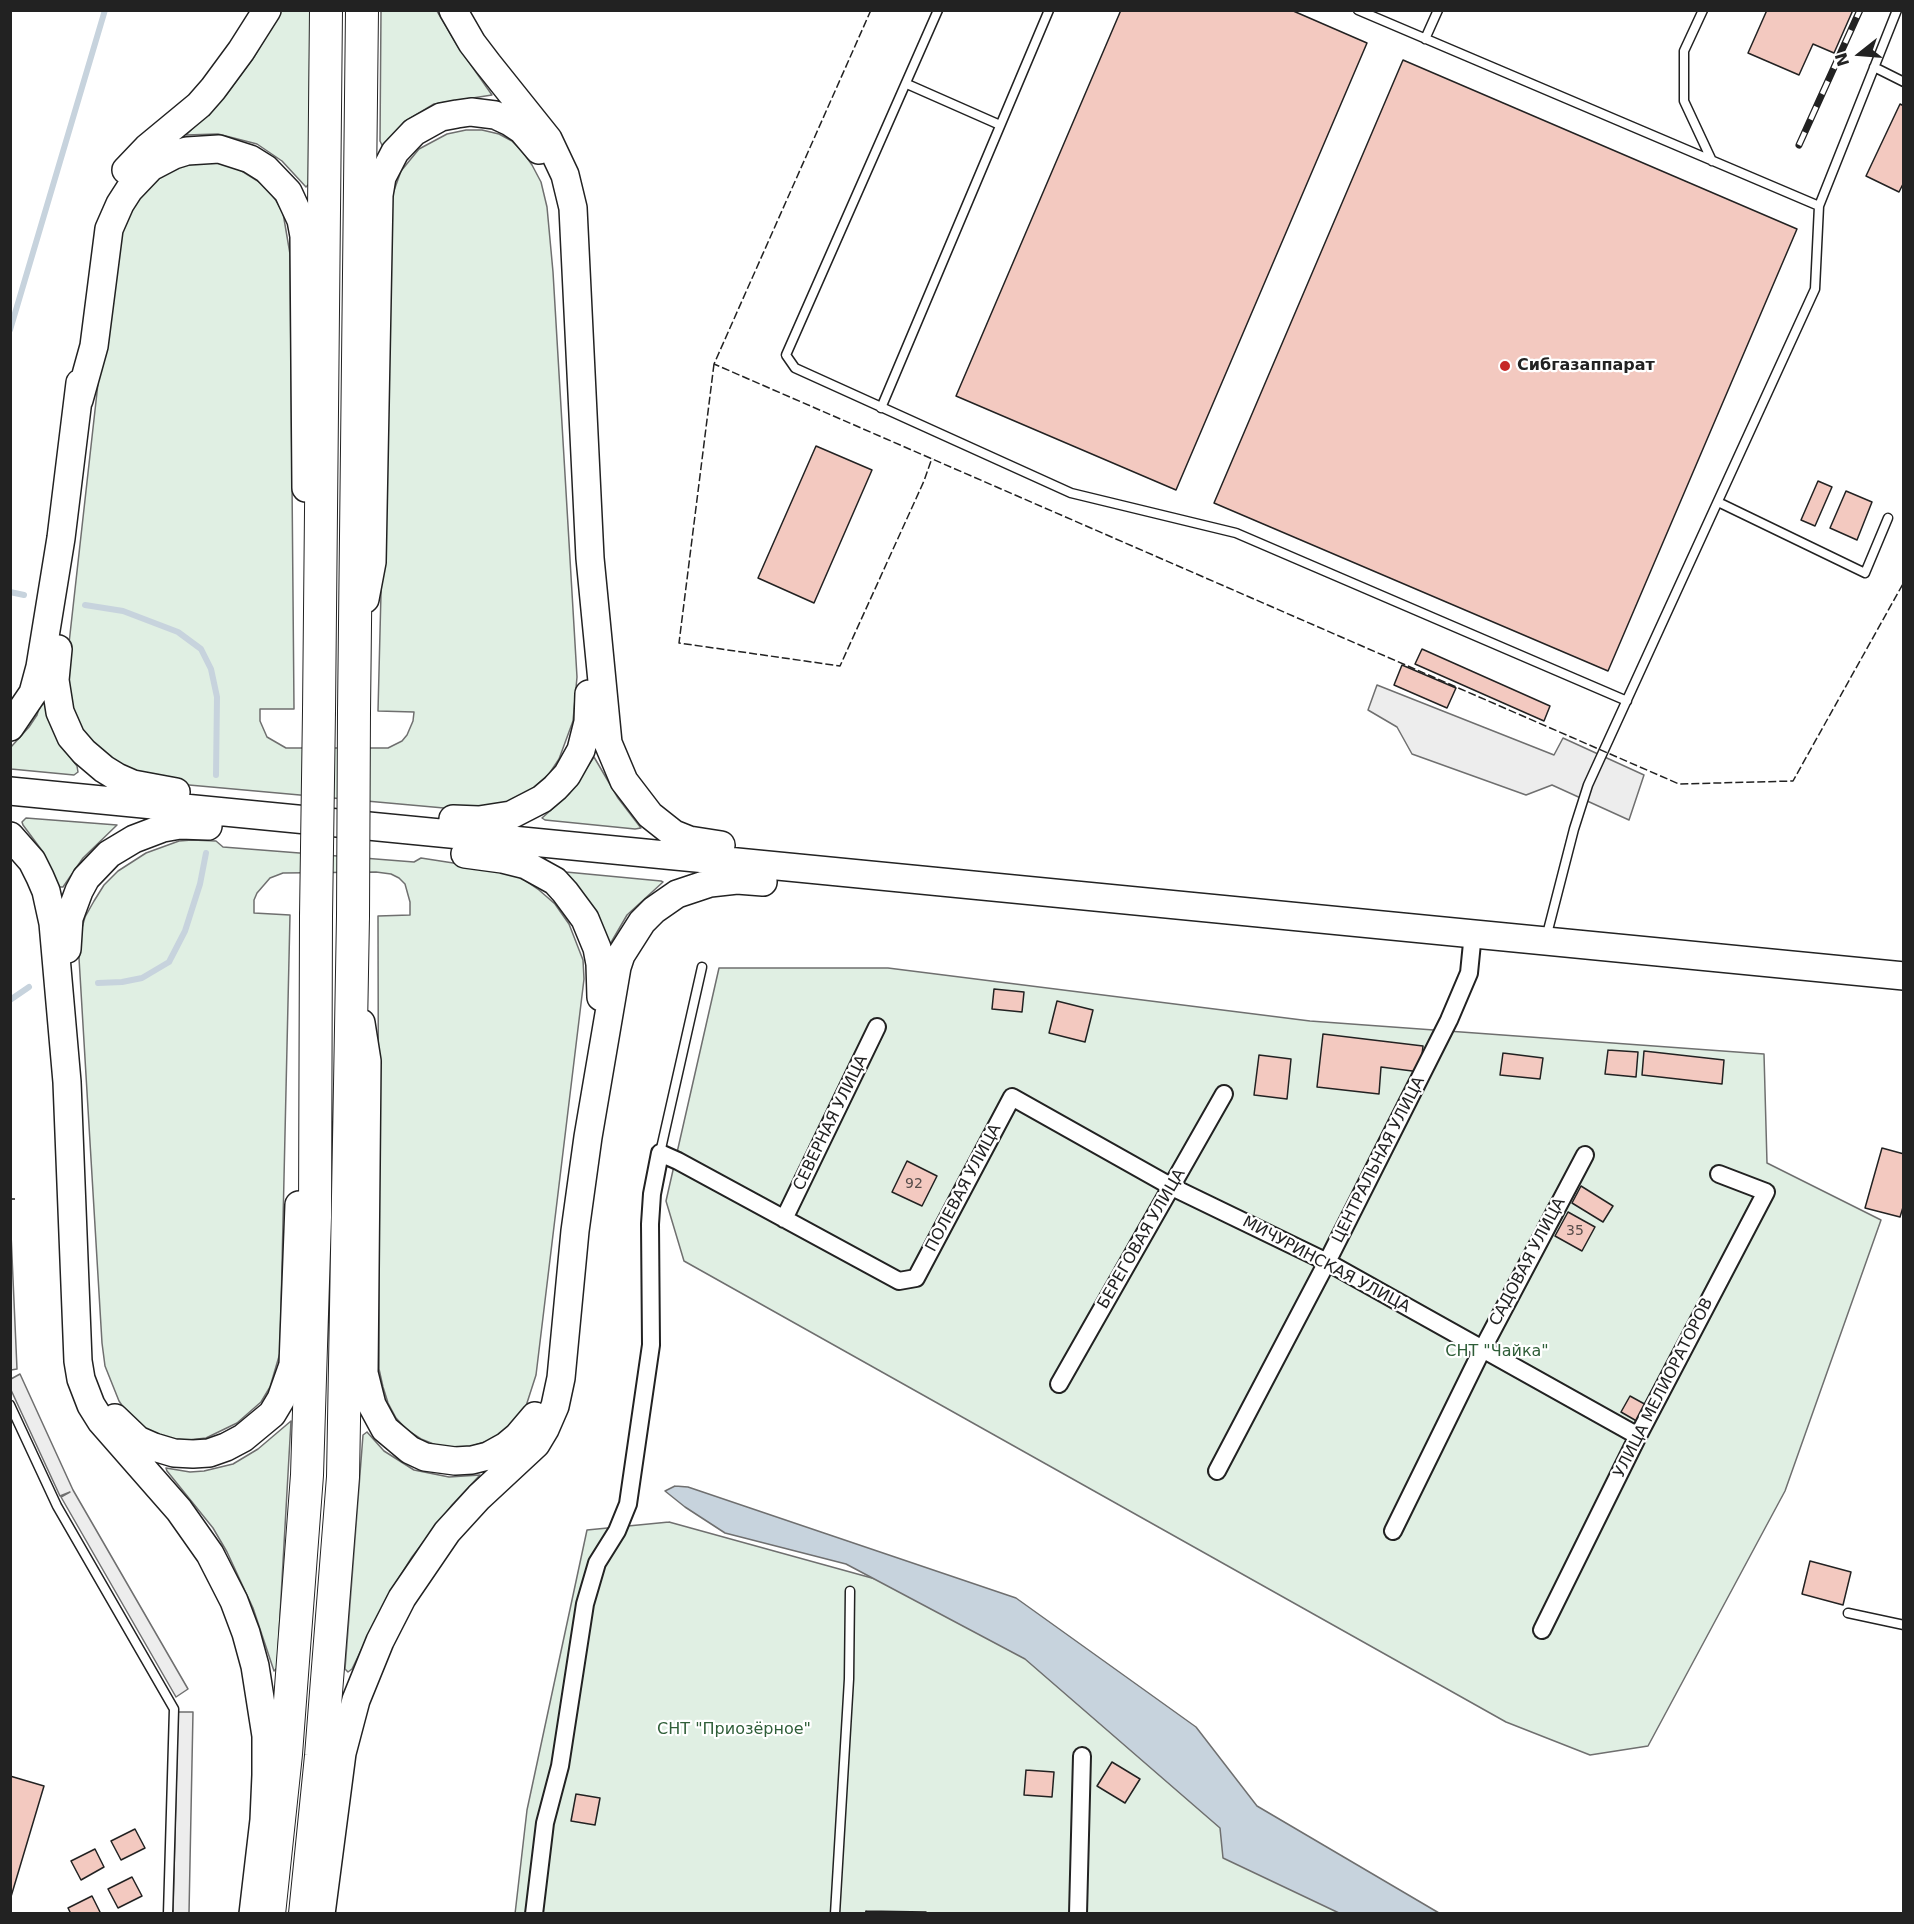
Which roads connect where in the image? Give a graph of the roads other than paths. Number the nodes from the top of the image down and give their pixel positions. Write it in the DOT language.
graph roads {
  1 [pos="267,10"];
  2 [pos="326,10"];
  3 [pos="362,10"];
  4 [pos="453,10"];
  5 [pos="938,10"];
  6 [pos="1049,10"];
  7 [pos="1358,10"];
  8 [pos="1438,10"];
  9 [pos="1703,10"];
  10 [pos="1897,10"];
  11 [pos="1425,39"];
  12 [pos="1874,67"];
  13 [pos="1904,82"];
  14 [pos="907,84"];
  15 [pos="1000,125"];
  16 [pos="1712,161"];
  17 [pos="1819,206"];
  18 [pos="78,400"];
  19 [pos="581,402"];
  20 [pos="881,408"];
  21 [pos="1718,502"];
  22 [pos="1888,518"];
  23 [pos="61,538"];
  24 [pos="590,558"];
  25 [pos="320,659"];
  26 [pos="355,659"];
  27 [pos="1627,701"];
  28 [pos="10,727"];
  29 [pos="10,791"];
  30 [pos="281,819"];
  31 [pos="378,828"];
  32 [pos="10,836"];
  33 [pos="1293,916"];
  34 [pos="1473,933"];
  35 [pos="1545,941"];
  36 [pos="316,965"];
  37 [pos="352,967"];
  38 [pos="702,967"];
  39 [pos="1904,976"];
  40 [pos="878,1027"];
  41 [pos="67,1082"];
  42 [pos="1224,1094"];
  43 [pos="1012,1097"];
  44 [pos="588,1137"];
  45 [pos="660,1153"];
  46 [pos="1585,1155"];
  47 [pos="1719,1174"];
  48 [pos="1172,1187"];
  49 [pos="73,1197"];
  50 [pos="784,1219"];
  51 [pos="575,1231"];
  52 [pos="1327,1262"];
  53 [pos="1482,1350"];
  54 [pos="1059,1384"];
  55 [pos="10,1405"];
  56 [pos="1638,1436"];
  57 [pos="1217,1472"];
  58 [pos="1393,1531"];
  59 [pos="850,1591"];
  60 [pos="1848,1613"];
  61 [pos="1904,1625"];
  62 [pos="1542,1630"];
  63 [pos="1082,1756"];
  64 [pos="168,1914"];
  65 [pos="253,1914"];
  66 [pos="269,1914"];
  67 [pos="305,1914"];
  68 [pos="321,1914"];
  69 [pos="534,1914"];
  70 [pos="835,1914"];
  71 [pos="1078,1914"];
  1 -- 18 [label="main road"];
  2 -- 25 [label="highway"];
  3 -- 26 [label="highway"];
  4 -- 19 [label="main road"];
  5 -- 14 [label="lane"];
  6 -- 15 [label="lane"];
  7 -- 11 [label="lane"];
  8 -- 11 [label="lane"];
  9 -- 16 [label="lane"];
  10 -- 12 [label="lane"];
  11 -- 16 [label="lane"];
  12 -- 13 [label="lane"];
  12 -- 17 [label="lane"];
  14 -- 15 [label="lane"];
  14 -- 20 [label="lane"];
  15 -- 20 [label="lane"];
  16 -- 17 [label="lane"];
  17 -- 21 [label="lane"];
  18 -- 23 [label="main road"];
  18 -- 25 [label="main road"];
  19 -- 24 [label="main road"];
  19 -- 26 [label="main road"];
  20 -- 27 [label="lane"];
  21 -- 22 [label="lane"];
  21 -- 27 [label="lane"];
  23 -- 28 [label="main road"];
  23 -- 30 [label="main road"];
  24 -- 31 [label="main road"];
  24 -- 33 [label="main road"];
  25 -- 36 [label="highway, bridge"];
  26 -- 37 [label="highway, bridge"];
  27 -- 35 [label="lane"];
  29 -- 30 [label="main road"];
  30 -- 31 [label="main road"];
  30 -- 41 [label="main road"];
  31 -- 33 [label="main road"];
  31 -- 44 [label="main road"];
  32 -- 41 [label="main road"];
  33 -- 34 [label="main road"];
  33 -- 44 [label="main road"];
  34 -- 35 [label="main road"];
  34 -- 52 [label="street, ЦЕНТРАЛЬНАЯ УЛИЦА"];
  35 -- 39 [label="main road"];
  36 -- 49 [label="main road"];
  36 -- 66 [label="highway"];
  37 -- 51 [label="main road"];
  37 -- 67 [label="highway"];
  38 -- 45 [label="lane"];
  40 -- 50 [label="street, СЕВЕРНАЯ УЛИЦА"];
  41 -- 49 [label="main road"];
  42 -- 48 [label="street, БЕРЕГОВАЯ УЛИЦА"];
  43 -- 48 [label="street, МИЧУРИНСКАЯ УЛИЦА"];
  43 -- 50 [label="street, ПОЛЕВАЯ УЛИЦА"];
  44 -- 51 [label="main road"];
  45 -- 50 [label="street"];
  45 -- 69 [label="street"];
  46 -- 53 [label="street, САДОВАЯ УЛИЦА"];
  47 -- 56 [label="street, УЛИЦА МЕЛИОРАТОРОВ"];
  48 -- 52 [label="street, МИЧУРИНСКАЯ УЛИЦА"];
  48 -- 54 [label="street, БЕРЕГОВАЯ УЛИЦА"];
  49 -- 65 [label="main road"];
  51 -- 68 [label="main road"];
  52 -- 53 [label="street, МИЧУРИНСКАЯ УЛИЦА"];
  52 -- 57 [label="street, ЦЕНТРАЛЬНАЯ УЛИЦА"];
  53 -- 56 [label="street, МИЧУРИНСКАЯ УЛИЦА"];
  53 -- 58 [label="street, САДОВАЯ УЛИЦА"];
  55 -- 64 [label="lane"];
  56 -- 62 [label="street, УЛИЦА МЕЛИОРАТОРОВ"];
  59 -- 70 [label="lane"];
  60 -- 61 [label="lane"];
  63 -- 71 [label="street"];
}
